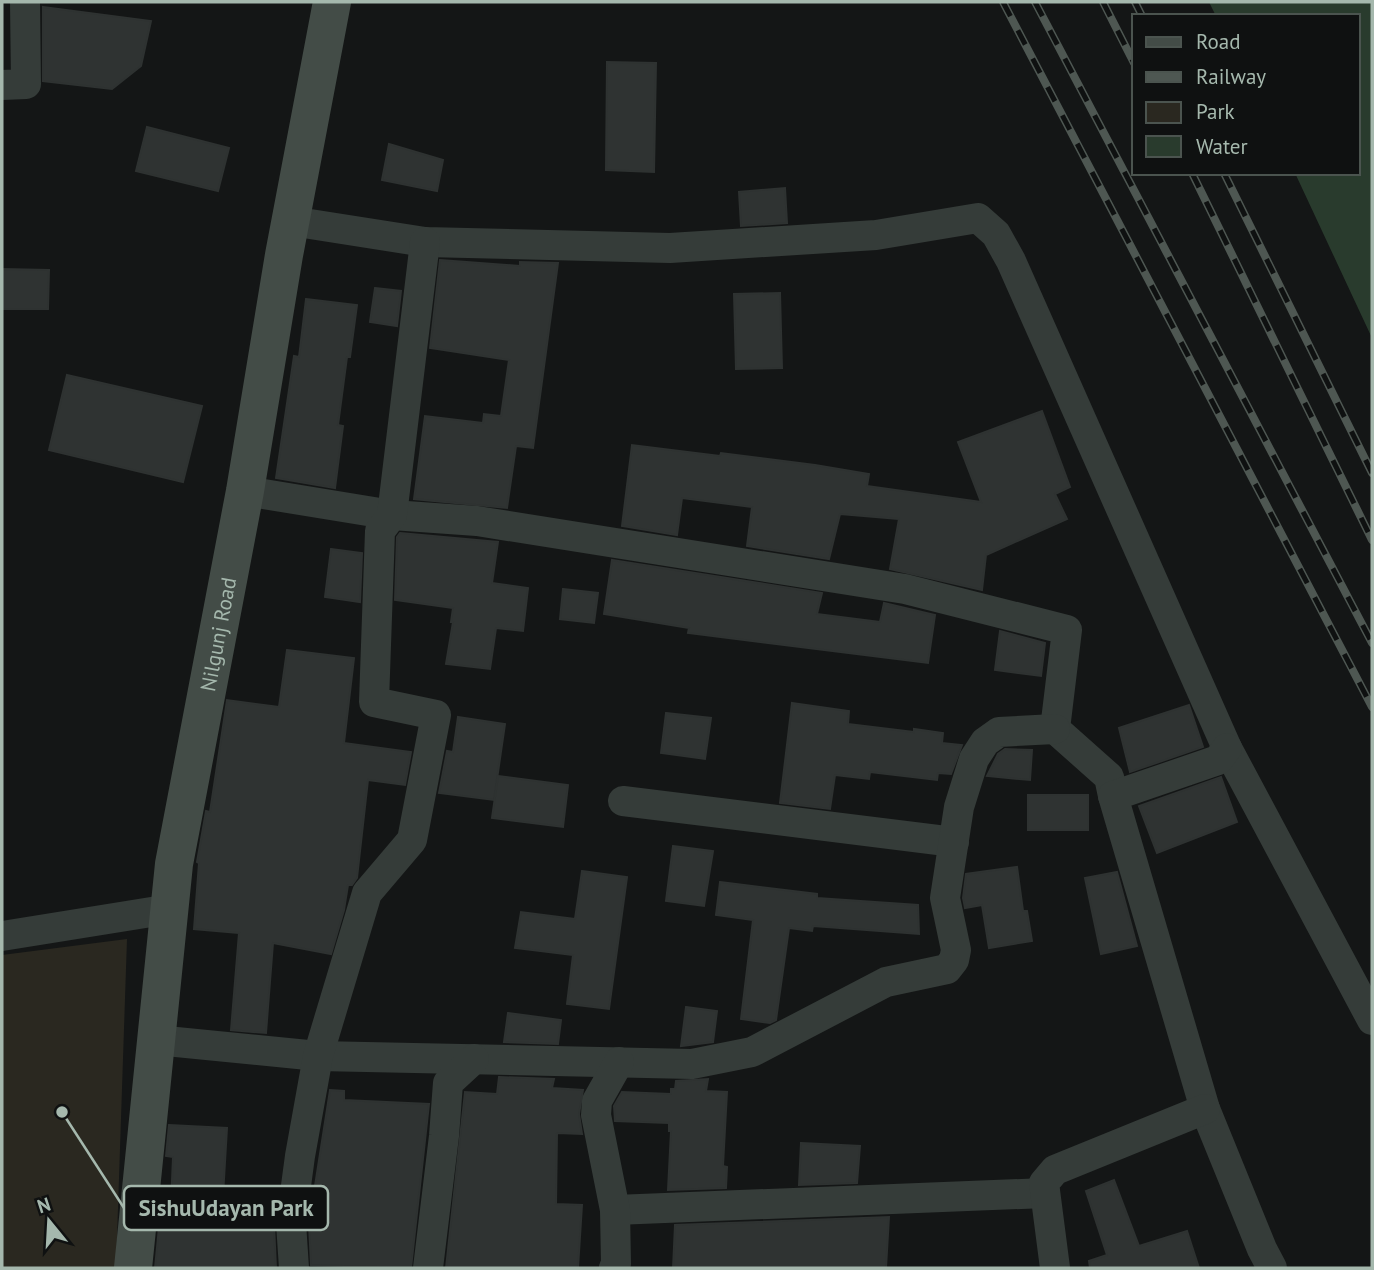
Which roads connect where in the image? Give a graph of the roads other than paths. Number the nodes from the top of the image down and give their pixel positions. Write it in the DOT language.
graph roads {
  1 [pos="25,2"];
  2 [pos="332,2"];
  3 [pos="2,85"];
  4 [pos="291,221"];
  5 [pos="425,242"];
  6 [pos="245,491"];
  7 [pos="392,515"];
  8 [pos="1055,729"];
  9 [pos="1227,748"];
  10 [pos="1113,796"];
  11 [pos="623,800"];
  12 [pos="954,842"];
  13 [pos="170,909"];
  14 [pos="2,936"];
  15 [pos="1372,1020"];
  16 [pos="156,1040"];
  17 [pos="318,1056"];
  18 [pos="474,1059"];
  19 [pos="619,1062"];
  20 [pos="1205,1109"];
  21 [pos="1045,1193"];
  22 [pos="615,1210"];
  23 [pos="133,1268"];
  24 [pos="294,1268"];
  25 [pos="428,1268"];
  26 [pos="614,1268"];
  27 [pos="1055,1268"];
  28 [pos="1272,1268"];
  1 -- 3 [label="street"];
  2 -- 4 [label="street, Nilgunj Road"];
  4 -- 5 [label="street"];
  4 -- 6 [label="street, Nilgunj Road"];
  5 -- 7 [label="street"];
  5 -- 9 [label="street"];
  6 -- 7 [label="street"];
  6 -- 13 [label="street, Nilgunj Road"];
  7 -- 8 [label="street"];
  7 -- 17 [label="street"];
  8 -- 10 [label="street"];
  8 -- 12 [label="street"];
  9 -- 10 [label="street"];
  9 -- 15 [label="street"];
  10 -- 20 [label="street"];
  11 -- 12 [label="street"];
  12 -- 19 [label="street"];
  13 -- 14 [label="street"];
  13 -- 16 [label="street, Nilgunj Road"];
  16 -- 17 [label="street"];
  16 -- 23 [label="street, Nilgunj Road"];
  17 -- 18 [label="street"];
  17 -- 24 [label="street"];
  18 -- 19 [label="street"];
  18 -- 25 [label="street"];
  19 -- 22 [label="street"];
  20 -- 21 [label="street"];
  20 -- 28 [label="street"];
  21 -- 22 [label="street"];
  21 -- 27 [label="street"];
  22 -- 26 [label="street"];
}
